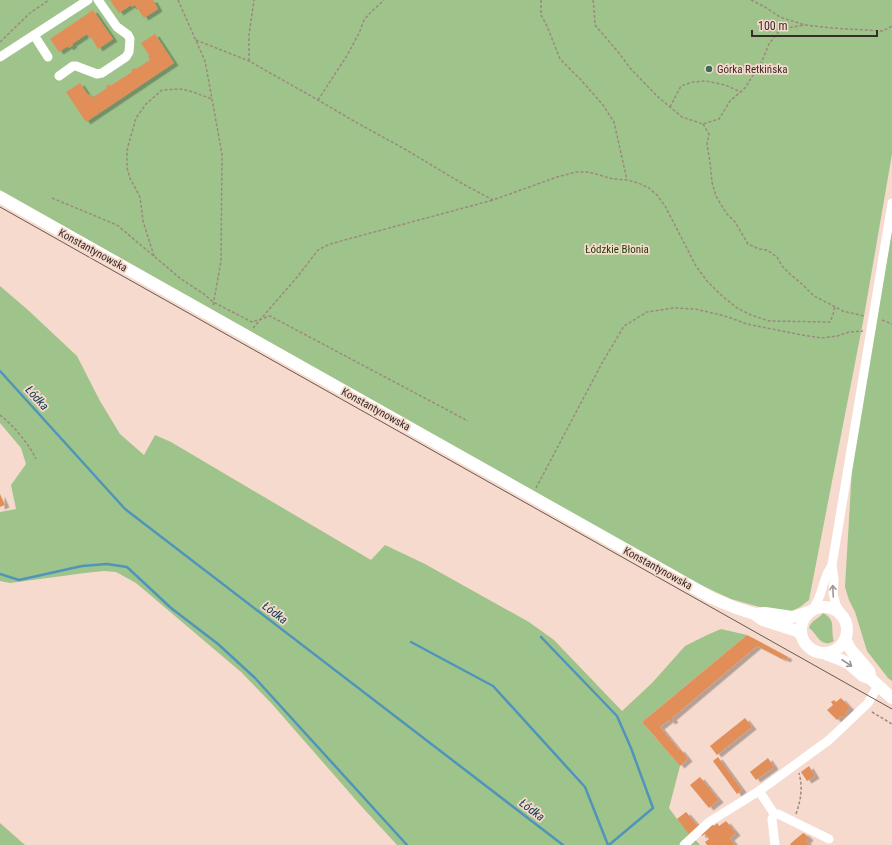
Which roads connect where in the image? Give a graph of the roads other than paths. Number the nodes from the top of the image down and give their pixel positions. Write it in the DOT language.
graph roads {
  1 [pos="88,0"];
  2 [pos="98,0"];
  3 [pos="34,35"];
  4 [pos="0,57"];
  5 [pos="48,57"];
  6 [pos="59,76"];
  7 [pos="0,197"];
  8 [pos="892,203"];
  9 [pos="832,565"];
  10 [pos="810,611"];
  11 [pos="755,614"];
  12 [pos="842,615"];
  13 [pos="801,634"];
  14 [pos="845,639"];
  15 [pos="820,652"];
  16 [pos="874,683"];
  17 [pos="892,698"];
  18 [pos="759,791"];
  19 [pos="775,815"];
  20 [pos="829,839"];
  21 [pos="684,845"];
  22 [pos="775,845"];
  1 -- 3 [label="street"];
  2 -- 6 [label="street"];
  3 -- 4 [label="street"];
  3 -- 5 [label="street"];
  7 -- 11 [label="main road, Konstantynowska"];
  8 -- 9 [label="street"];
  9 -- 10 [label="street"];
  12 -- 9 [label="street, one-way"];
  10 -- 11 [label="main road, Konstantynowska"];
  10 -- 12 [label="main road"];
  10 -- 13 [label="main road"];
  11 -- 13 [label="main road, Konstantynowska"];
  12 -- 14 [label="main road"];
  13 -- 15 [label="main road"];
  14 -- 15 [label="main road"];
  14 -- 16 [label="main road"];
  15 -- 16 [label="main road, one-way"];
  16 -- 17 [label="main road"];
  16 -- 18 [label="street"];
  18 -- 19 [label="street"];
  18 -- 21 [label="street"];
  19 -- 20 [label="street"];
  19 -- 22 [label="street"];
}
